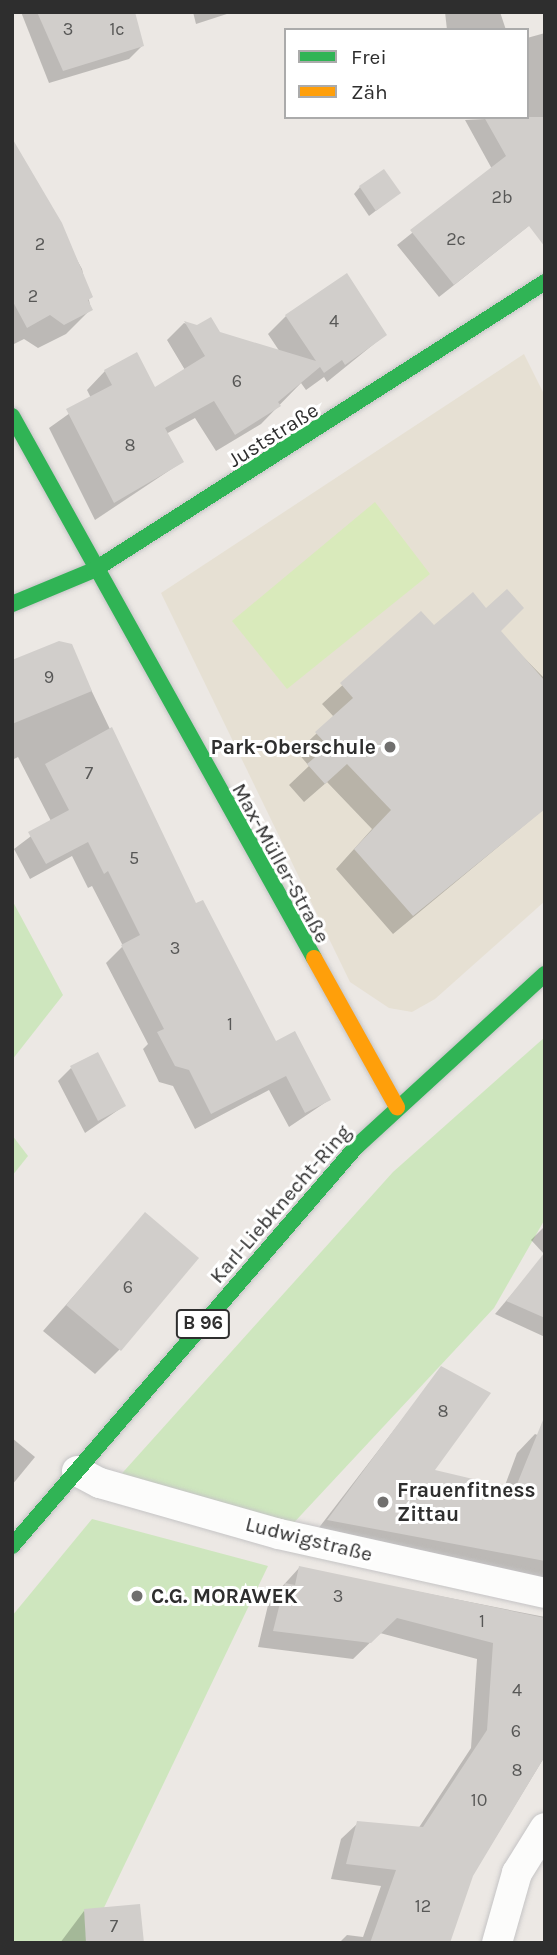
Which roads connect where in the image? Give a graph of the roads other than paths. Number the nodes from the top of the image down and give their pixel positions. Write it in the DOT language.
graph roads {
  1 [pos="545,282"];
  2 [pos="12,416"];
  3 [pos="94,570"];
  4 [pos="12,604"];
  5 [pos="545,974"];
  6 [pos="397,1107"];
  7 [pos="77,1471"];
  8 [pos="12,1546"];
  9 [pos="545,1593"];
  10 [pos="545,1828"];
  11 [pos="497,1943"];
  1 -- 3 [label="street, Juststraße"];
  2 -- 3 [label="street, Max-Müller-Straße"];
  3 -- 4 [label="street, Juststraße"];
  3 -- 6 [label="street, Max-Müller-Straße"];
  5 -- 6 [label="street, Karl-Liebknecht-Ring / B 96"];
  6 -- 7 [label="street, Karl-Liebknecht-Ring / B 96"];
  7 -- 8 [label="street, Karl-Liebknecht-Ring / B 96"];
  7 -- 9 [label="street, Ludwigstraße"];
  10 -- 11 [label="street"];
}
